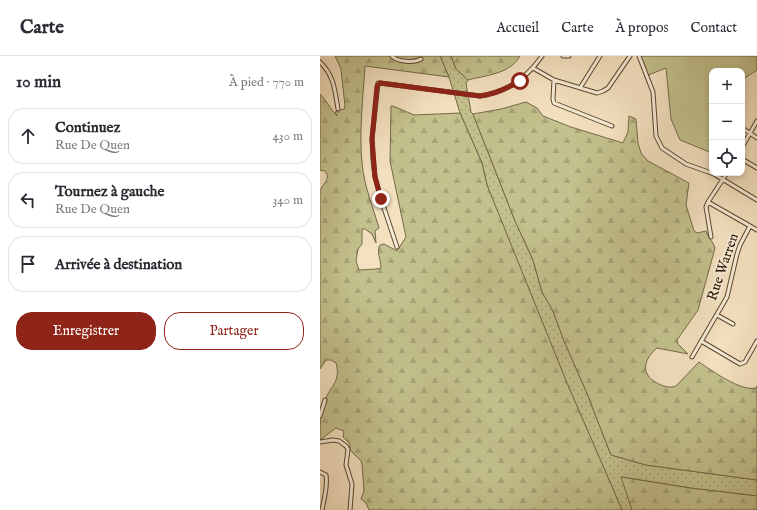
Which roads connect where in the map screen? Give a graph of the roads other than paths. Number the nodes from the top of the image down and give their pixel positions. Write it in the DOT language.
graph roads {
  1 [pos="392,56"];
  2 [pos="542,56"];
  3 [pos="563,56"];
  4 [pos="570,56"];
  5 [pos="600,56"];
  6 [pos="630,56"];
  7 [pos="640,56"];
  8 [pos="421,59"];
  9 [pos="320,62"];
  10 [pos="533,68"];
  11 [pos="554,80"];
  12 [pos="580,88"];
  13 [pos="338,109"];
  14 [pos="757,120"];
  15 [pos="612,126"];
  16 [pos="745,130"];
  17 [pos="750,133"];
  18 [pos="757,138"];
  19 [pos="745,142"];
  20 [pos="745,161"];
  21 [pos="757,168"];
  22 [pos="725,176"];
  23 [pos="723,180"];
  24 [pos="757,200"];
  25 [pos="708,202"];
  26 [pos="750,226"];
  27 [pos="757,230"];
  28 [pos="711,237"];
  29 [pos="398,247"];
  30 [pos="717,315"];
  31 [pos="733,324"];
  32 [pos="701,341"];
  33 [pos="757,341"];
  34 [pos="692,357"];
  35 [pos="324,400"];
  36 [pos="320,416"];
  37 [pos="320,442"];
  38 [pos="320,472"];
  39 [pos="322,510"];
  40 [pos="350,510"];
  1 -- 8 [label="street"];
  2 -- 10 [label="street"];
  3 -- 4 [label="street"];
  5 -- 12 [label="street"];
  6 -- 12 [label="street"];
  7 -- 23 [label="street"];
  9 -- 13 [label="street"];
  10 -- 11 [label="street"];
  10 -- 29 [label="street"];
  11 -- 12 [label="street"];
  11 -- 15 [label="street"];
  14 -- 17 [label="street"];
  16 -- 17 [label="street"];
  17 -- 18 [label="street"];
  17 -- 19 [label="street"];
  20 -- 21 [label="street"];
  22 -- 23 [label="street"];
  23 -- 24 [label="street"];
  23 -- 25 [label="street"];
  25 -- 26 [label="street"];
  25 -- 28 [label="street"];
  26 -- 27 [label="street"];
  26 -- 30 [label="street, Rue Warren"];
  30 -- 31 [label="street"];
  30 -- 32 [label="street, Rue Warren"];
  32 -- 33 [label="street"];
  32 -- 34 [label="street, Rue Warren"];
  35 -- 36 [label="street"];
  37 -- 40 [label="street"];
  38 -- 39 [label="street"];
}
